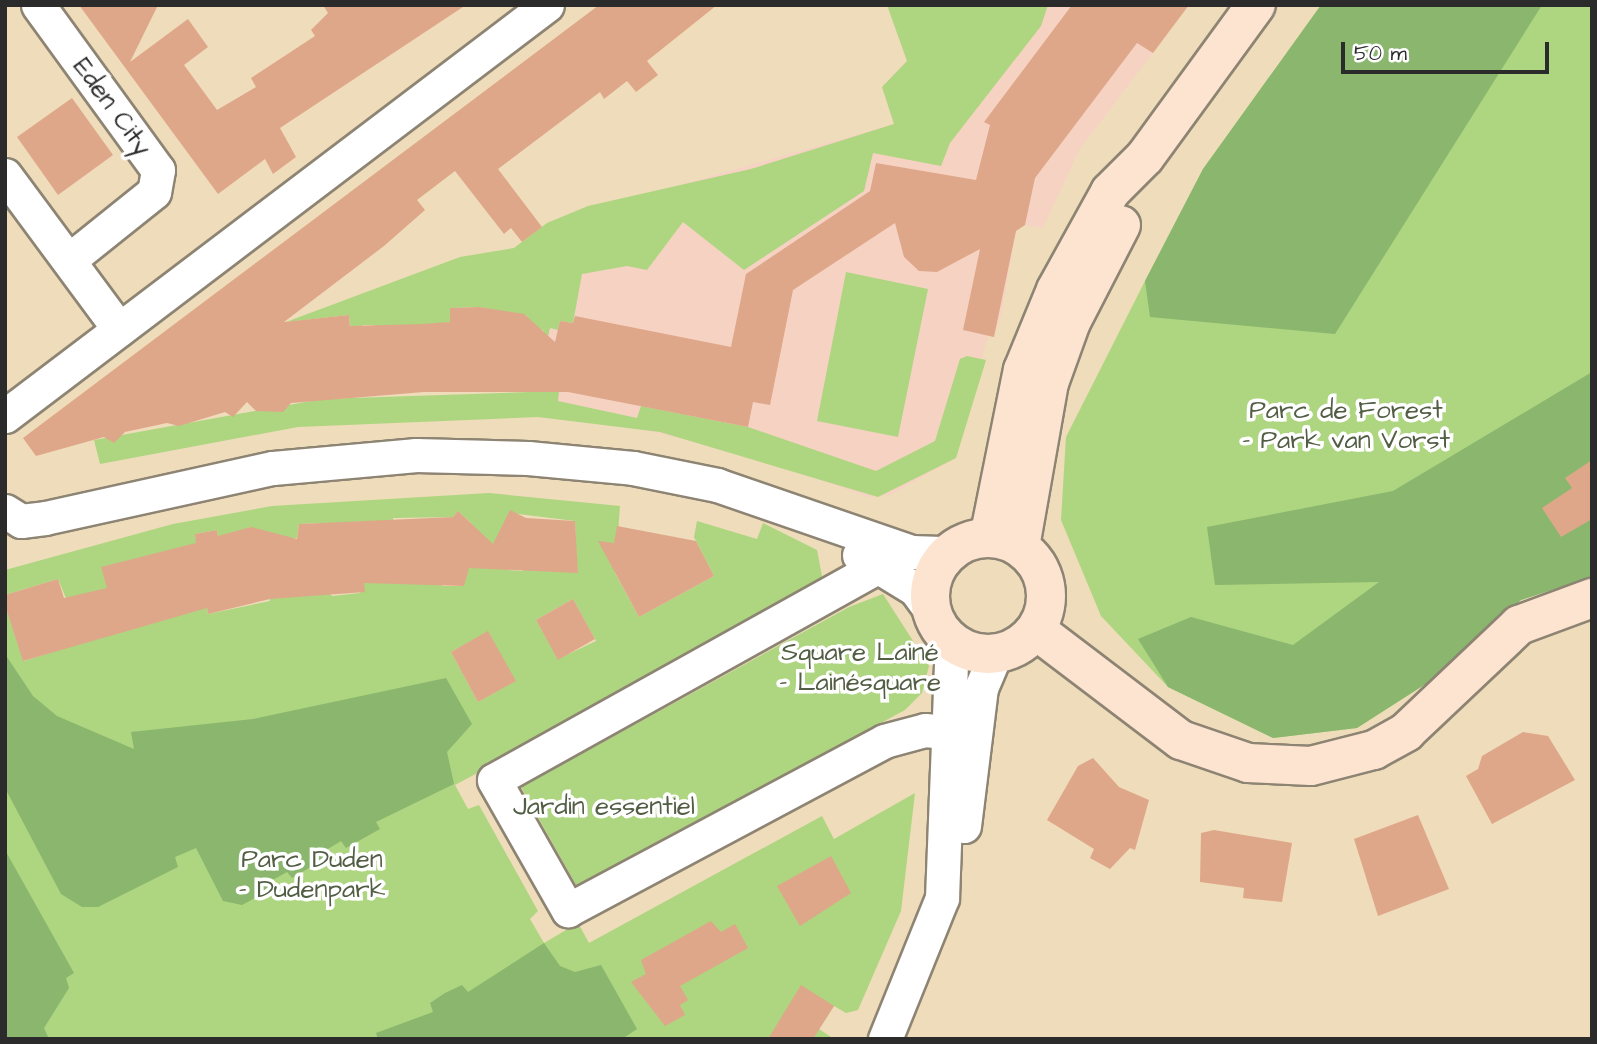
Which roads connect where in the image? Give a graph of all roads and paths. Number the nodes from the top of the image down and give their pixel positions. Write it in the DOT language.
graph roads {
  1 [pos="38,5"];
  2 [pos="547,5"];
  3 [pos="1256,5"];
  4 [pos="5,176"];
  5 [pos="69,260"];
  6 [pos="120,329"];
  7 [pos="5,416"];
  8 [pos="5,511"];
  9 [pos="793,512"];
  10 [pos="1004,542"];
  11 [pos="948,553"];
  12 [pos="877,567"];
  13 [pos="1592,598"];
  14 [pos="929,608"];
  15 [pos="1592,617"];
  16 [pos="1036,630"];
  17 [pos="1511,638"];
  18 [pos="952,643"];
  19 [pos="995,655"];
  20 [pos="960,733"];
  21 [pos="885,1039"];
  1 -- 5 [label="street, Eden City"];
  2 -- 6 [label="street"];
  3 -- 10 [label="main road"];
  4 -- 5 [label="street"];
  5 -- 6 [label="street"];
  6 -- 7 [label="street"];
  8 -- 9 [label="street"];
  9 -- 11 [label="street"];
  9 -- 12 [label="street"];
  10 -- 11 [label="main road"];
  10 -- 16 [label="main road"];
  11 -- 14 [label="main road"];
  12 -- 14 [label="street"];
  12 -- 20 [label="street"];
  13 -- 17 [label="main road"];
  14 -- 18 [label="main road"];
  15 -- 17 [label="main road"];
  16 -- 17 [label="main road"];
  16 -- 19 [label="main road"];
  18 -- 19 [label="main road"];
  18 -- 20 [label="street"];
  19 -- 20 [label="street"];
  20 -- 21 [label="street"];
}
